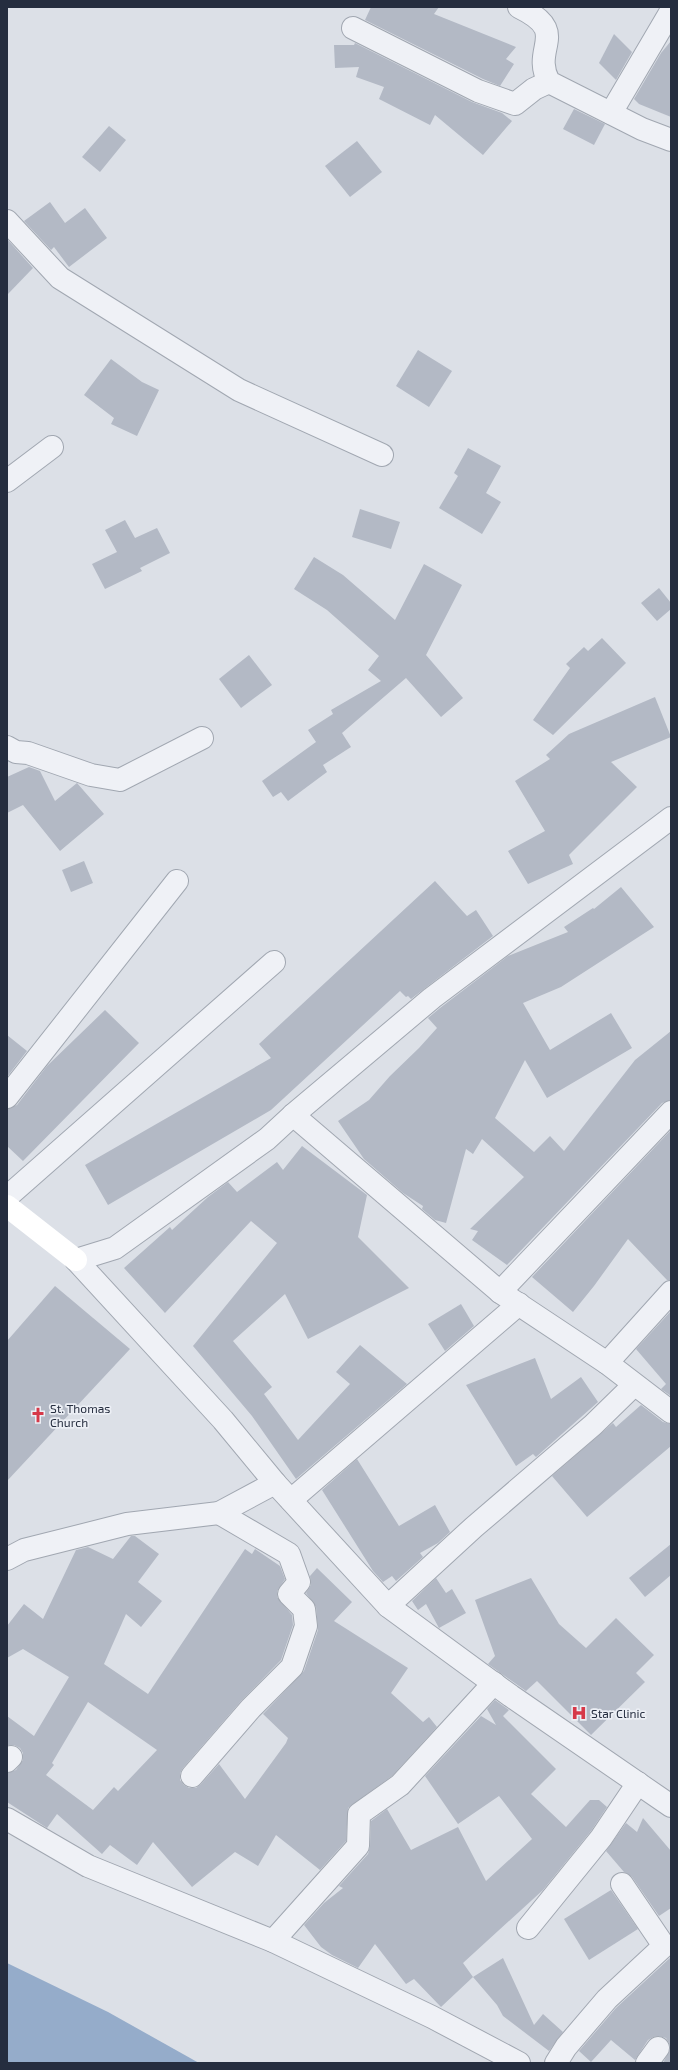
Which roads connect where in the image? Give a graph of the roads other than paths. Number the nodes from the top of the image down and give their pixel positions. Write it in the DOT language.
graph roads {
  1 [pos="519,7"];
  2 [pos="671,11"];
  3 [pos="353,28"];
  4 [pos="549,82"];
  5 [pos="611,113"];
  6 [pos="671,140"];
  7 [pos="7,221"];
  8 [pos="52,446"];
  9 [pos="382,455"];
  10 [pos="7,481"];
  11 [pos="202,738"];
  12 [pos="7,747"];
  13 [pos="671,818"];
  14 [pos="177,881"];
  15 [pos="274,962"];
  16 [pos="7,1097"];
  17 [pos="671,1112"];
  18 [pos="293,1115"];
  19 [pos="7,1197"];
  20 [pos="7,1206"];
  21 [pos="76,1260"];
  22 [pos="500,1292"];
  23 [pos="671,1292"];
  24 [pos="519,1304"];
  25 [pos="607,1363"];
  26 [pos="634,1385"];
  27 [pos="671,1412"];
  28 [pos="275,1483"];
  29 [pos="291,1500"];
  30 [pos="219,1513"];
  31 [pos="7,1559"];
  32 [pos="388,1606"];
  33 [pos="494,1683"];
  34 [pos="192,1776"];
  35 [pos="638,1783"];
  36 [pos="671,1806"];
  37 [pos="7,1819"];
  38 [pos="622,1884"];
  39 [pos="528,1928"];
  40 [pos="273,1941"];
  41 [pos="519,2063"];
  42 [pos="556,2063"];
  1 -- 4 [label="street"];
  2 -- 5 [label="street"];
  3 -- 4 [label="street"];
  4 -- 5 [label="street"];
  5 -- 6 [label="street"];
  7 -- 9 [label="street"];
  8 -- 10 [label="street"];
  11 -- 12 [label="street"];
  13 -- 18 [label="street"];
  14 -- 16 [label="street"];
  15 -- 19 [label="street"];
  17 -- 22 [label="street"];
  18 -- 21 [label="street"];
  18 -- 22 [label="street"];
  20 -- 21 [label="main road"];
  21 -- 28 [label="street"];
  22 -- 24 [label="street"];
  23 -- 25 [label="street"];
  24 -- 25 [label="street"];
  24 -- 29 [label="street"];
  25 -- 26 [label="street"];
  26 -- 27 [label="street"];
  26 -- 32 [label="street"];
  28 -- 29 [label="street"];
  28 -- 30 [label="street"];
  29 -- 32 [label="street"];
  30 -- 31 [label="street"];
  30 -- 34 [label="street"];
  32 -- 33 [label="street"];
  33 -- 35 [label="street"];
  33 -- 40 [label="street"];
  35 -- 36 [label="street"];
  35 -- 39 [label="street"];
  37 -- 40 [label="street"];
  38 -- 42 [label="street"];
  40 -- 41 [label="street"];
}
